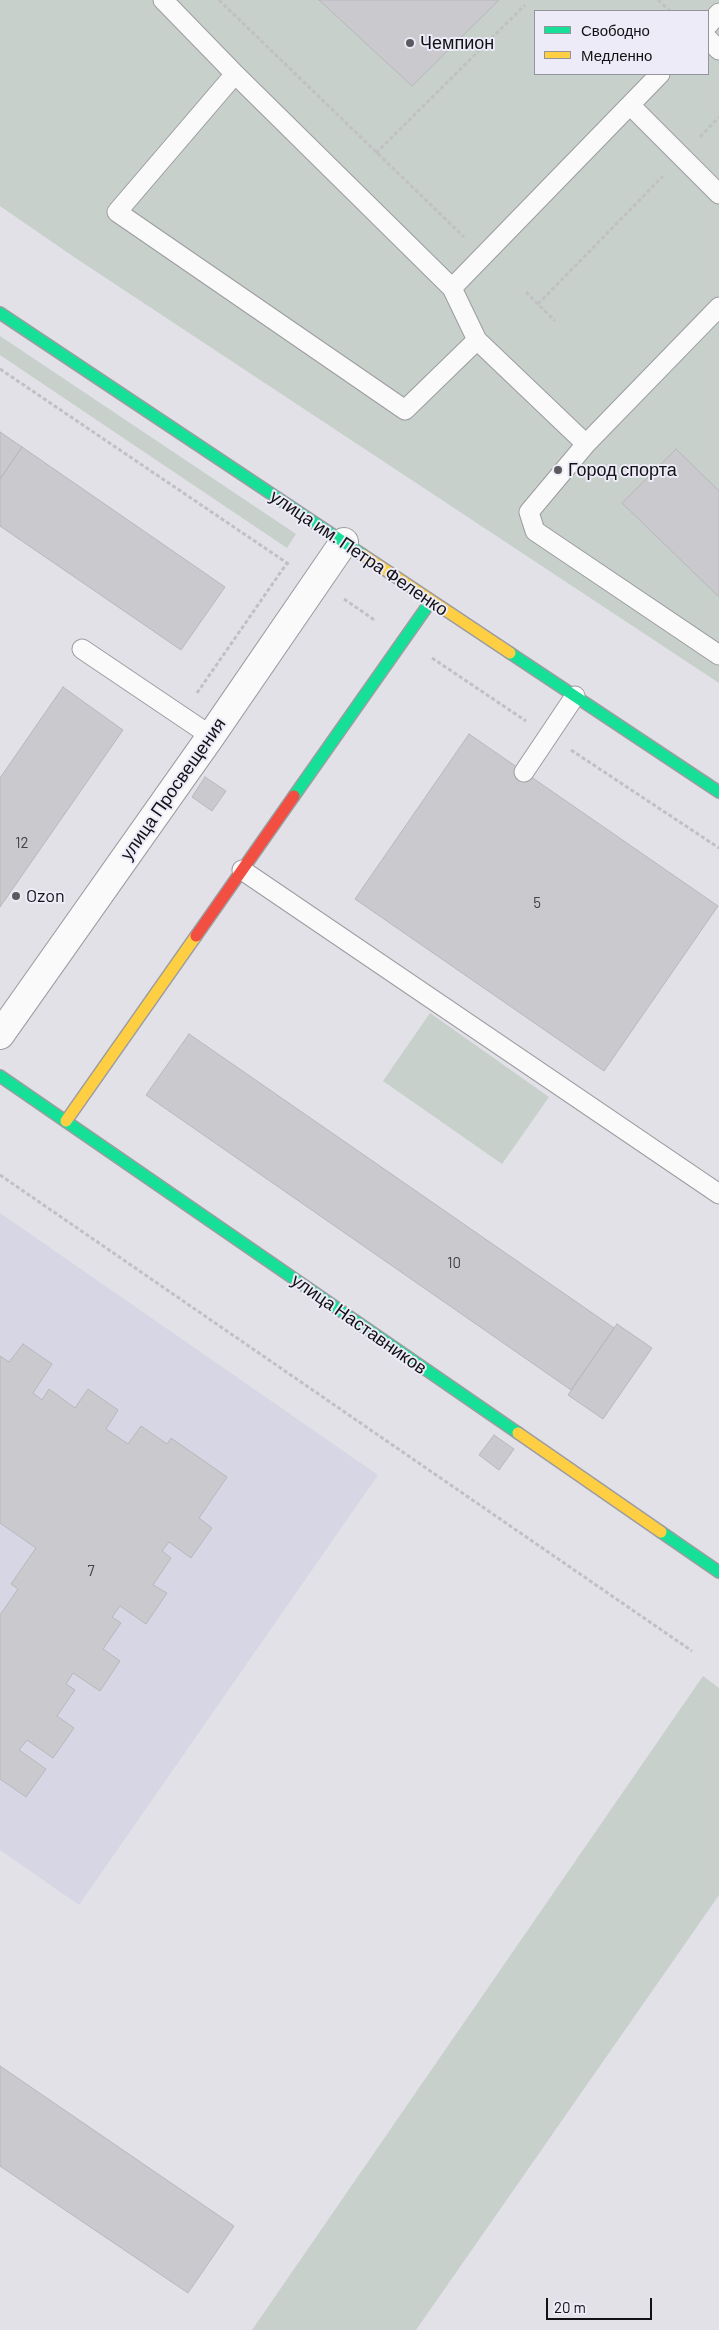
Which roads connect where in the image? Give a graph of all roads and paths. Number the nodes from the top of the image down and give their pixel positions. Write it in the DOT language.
graph roads {
  1 [pos="163,0"];
  2 [pos="219,0"];
  3 [pos="658,0"];
  4 [pos="525,5"];
  5 [pos="669,10"];
  6 [pos="719,13"];
  7 [pos="709,24"];
  8 [pos="709,40"];
  9 [pos="719,50"];
  10 [pos="235,74"];
  11 [pos="659,75"];
  12 [pos="630,105"];
  13 [pos="719,117"];
  14 [pos="693,144"];
  15 [pos="376,153"];
  16 [pos="665,174"];
  17 [pos="719,194"];
  18 [pos="469,242"];
  19 [pos="452,288"];
  20 [pos="526,292"];
  21 [pos="538,304"];
  22 [pos="719,307"];
  23 [pos="0,313"];
  24 [pos="555,321"];
  25 [pos="477,340"];
  26 [pos="0,369"];
  27 [pos="586,444"];
  28 [pos="344,542"];
  29 [pos="287,563"];
  30 [pos="294,567"];
  31 [pos="340,597"];
  32 [pos="431,601"];
  33 [pos="404,640"];
  34 [pos="82,648"];
  35 [pos="719,655"];
  36 [pos="575,696"];
  37 [pos="181,716"];
  38 [pos="548,735"];
  39 [pos="211,736"];
  40 [pos="524,772"];
  41 [pos="719,792"];
  42 [pos="719,848"];
  43 [pos="242,870"];
  44 [pos="0,1035"];
  45 [pos="0,1076"];
  46 [pos="66,1121"];
  47 [pos="0,1176"];
  48 [pos="719,1194"];
  49 [pos="719,1572"];
  50 [pos="692,1651"];
  1 -- 10 [label="lane"];
  2 -- 15 [label="path"];
  3 -- 5 [label="path"];
  4 -- 15 [label="path"];
  6 -- 7 [label="lane"];
  8 -- 9 [label="lane"];
  10 -- 19 [label="lane"];
  10 -- 25 [label="lane"];
  11 -- 12 [label="lane"];
  12 -- 17 [label="lane"];
  12 -- 19 [label="lane"];
  13 -- 14 [label="path"];
  15 -- 18 [label="path"];
  16 -- 21 [label="path"];
  19 -- 25 [label="lane"];
  20 -- 21 [label="path"];
  21 -- 24 [label="path"];
  22 -- 27 [label="lane"];
  23 -- 28 [label="street, улица им. Петра Феленко"];
  25 -- 27 [label="lane"];
  26 -- 29 [label="path"];
  27 -- 35 [label="lane"];
  28 -- 32 [label="street, улица им. Петра Феленко"];
  28 -- 39 [label="street, улица Просвещения"];
  29 -- 30 [label="path"];
  29 -- 37 [label="path"];
  31 -- 33 [label="path"];
  32 -- 33 [label="street"];
  32 -- 36 [label="street, улица им. Петра Феленко"];
  33 -- 38 [label="path"];
  33 -- 43 [label="street"];
  34 -- 37 [label="lane"];
  36 -- 38 [label="lane"];
  36 -- 41 [label="street, улица им. Петра Феленко"];
  37 -- 39 [label="lane"];
  38 -- 40 [label="lane"];
  38 -- 42 [label="path"];
  39 -- 44 [label="street, улица Просвещения"];
  43 -- 46 [label="street"];
  43 -- 48 [label="lane"];
  45 -- 46 [label="street, улица Наставников"];
  46 -- 49 [label="street, улица Наставников"];
  47 -- 50 [label="path"];
}
